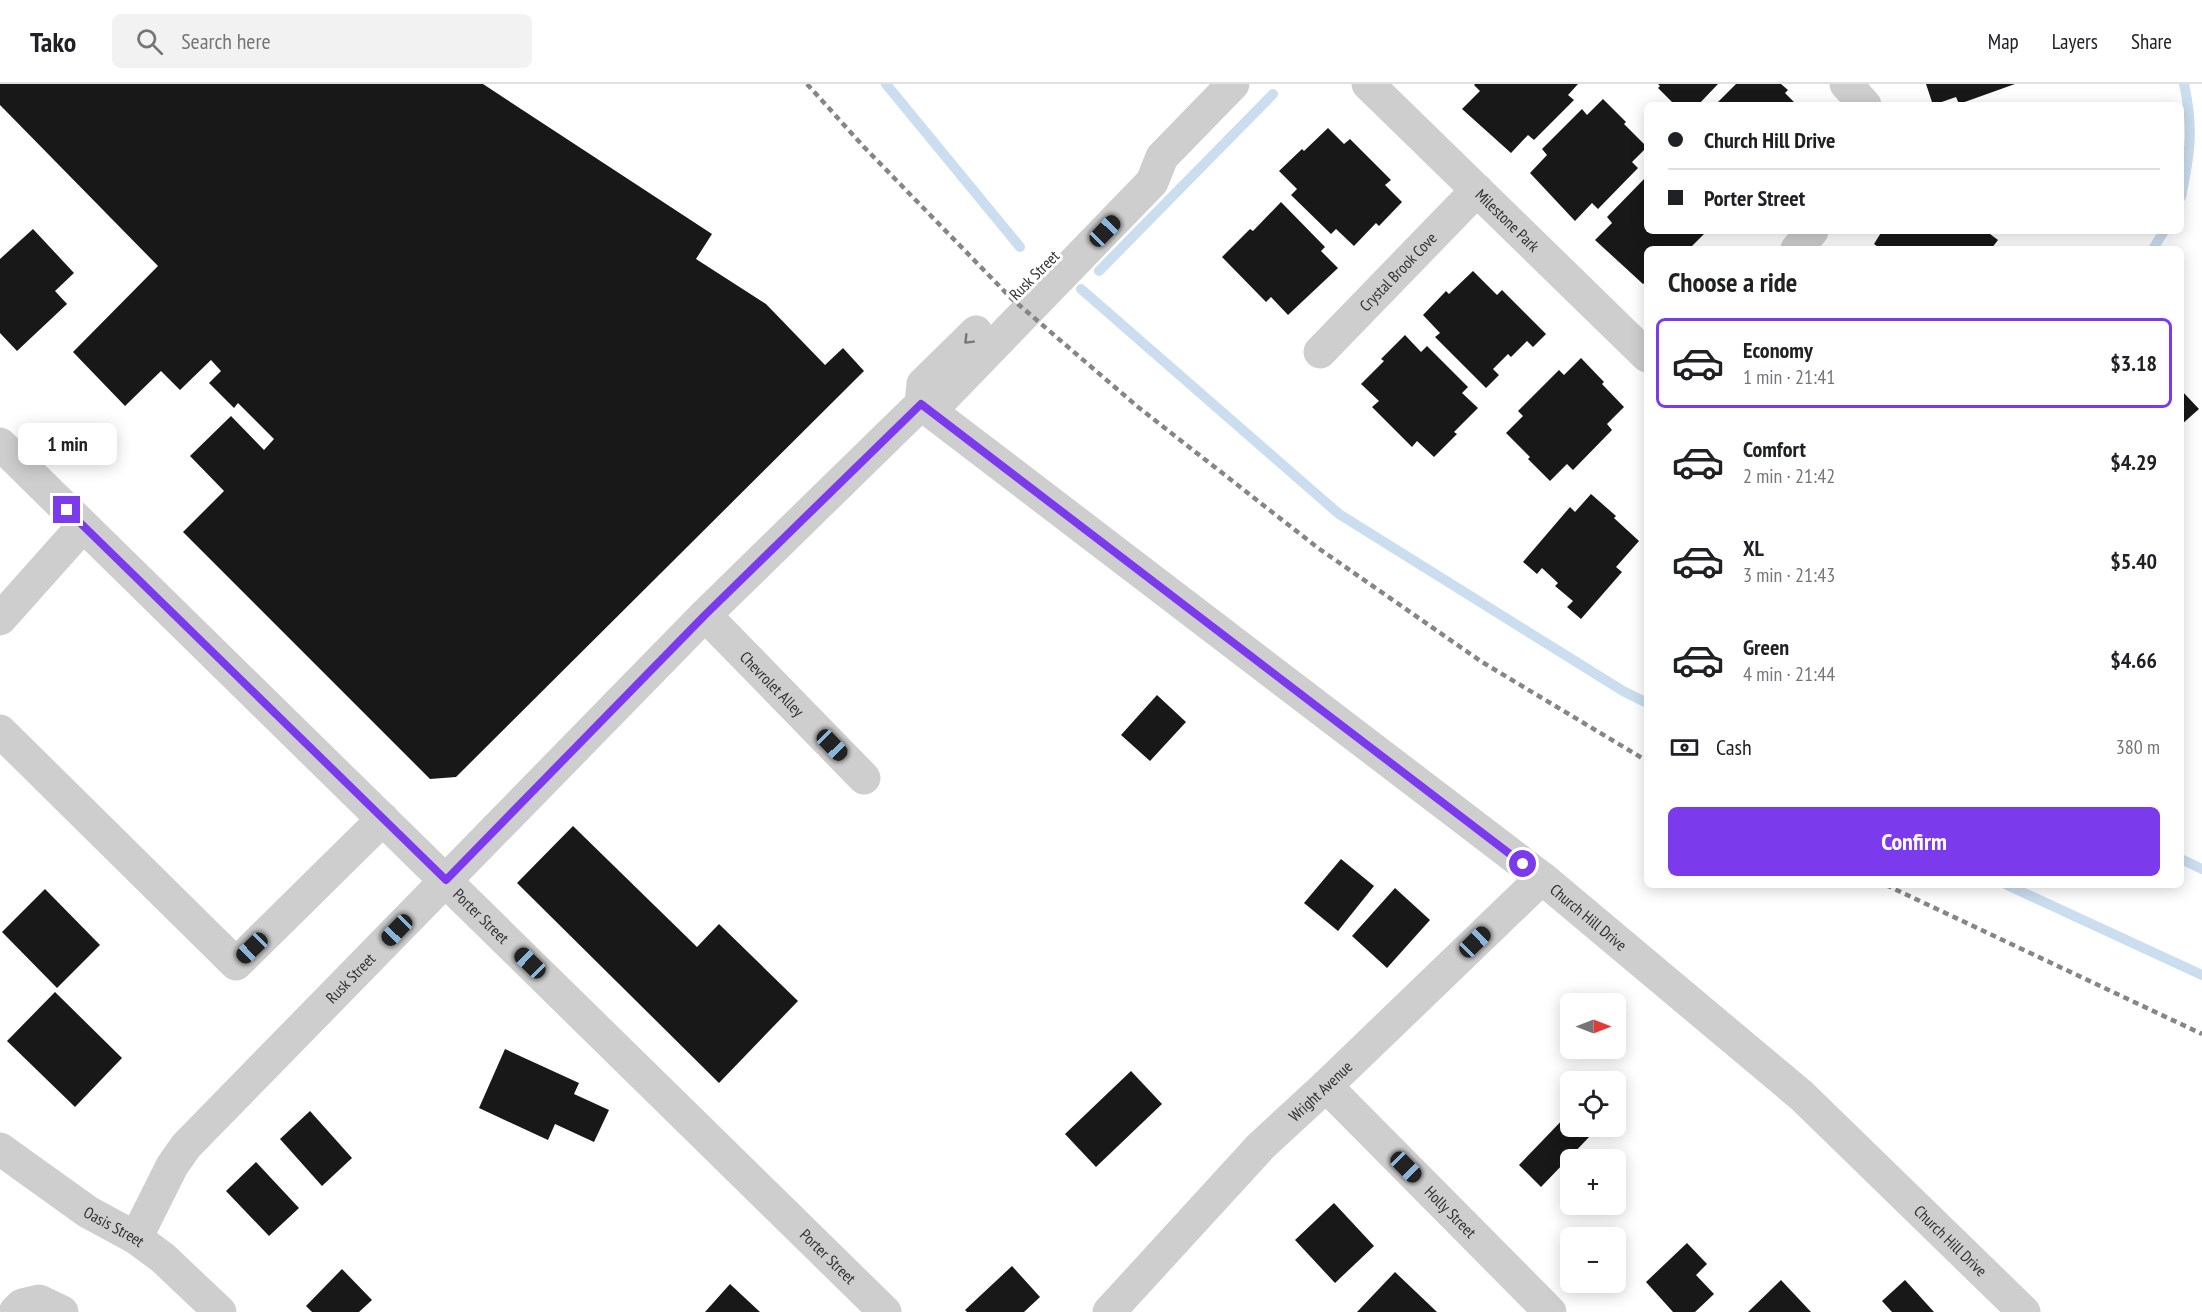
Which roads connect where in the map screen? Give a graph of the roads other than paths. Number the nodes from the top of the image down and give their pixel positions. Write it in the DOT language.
graph roads {
  1 [pos="1233,84"];
  2 [pos="1368,84"];
  3 [pos="1846,84"];
  4 [pos="1862,102"];
  5 [pos="1477,190"];
  6 [pos="1810,234"];
  7 [pos="1800,246"];
  8 [pos="1320,352"];
  9 [pos="1644,353"];
  10 [pos="921,404"];
  11 [pos="0,444"];
  12 [pos="83,526"];
  13 [pos="705,615"];
  14 [pos="0,619"];
  15 [pos="0,731"];
  16 [pos="864,778"];
  17 [pos="383,819"];
  18 [pos="1542,878"];
  19 [pos="446,880"];
  20 [pos="1326,1086"];
  21 [pos="0,1149"];
  22 [pos="136,1238"];
  23 [pos="15,1312"];
  24 [pos="62,1312"];
  25 [pos="220,1312"];
  26 [pos="885,1312"];
  27 [pos="1109,1312"];
  28 [pos="1550,1312"];
  29 [pos="2024,1312"];
  1 -- 10 [label="street, Rusk Street"];
  2 -- 5 [label="street, Milestone Park"];
  3 -- 4 [label="street"];
  5 -- 8 [label="street, Crystal Brook Cove"];
  5 -- 9 [label="street, Milestone Park"];
  6 -- 7 [label="street"];
  10 -- 13 [label="street, Rusk Street"];
  10 -- 18 [label="street, Church Hill Drive"];
  11 -- 12 [label="street, Porter Street"];
  12 -- 14 [label="street"];
  12 -- 17 [label="street, Porter Street"];
  13 -- 16 [label="street, Chevrolet Alley"];
  13 -- 19 [label="street, Rusk Street"];
  15 -- 17 [label="street"];
  17 -- 19 [label="street, Porter Street"];
  18 -- 20 [label="street, Wright Avenue"];
  18 -- 29 [label="street, Church Hill Drive"];
  19 -- 22 [label="street, Rusk Street"];
  19 -- 26 [label="street, Porter Street"];
  20 -- 27 [label="street, Wright Avenue"];
  20 -- 28 [label="street, Holly Street"];
  21 -- 22 [label="street, Oasis Street"];
  22 -- 25 [label="street, Oasis Street"];
  23 -- 24 [label="street"];
}
